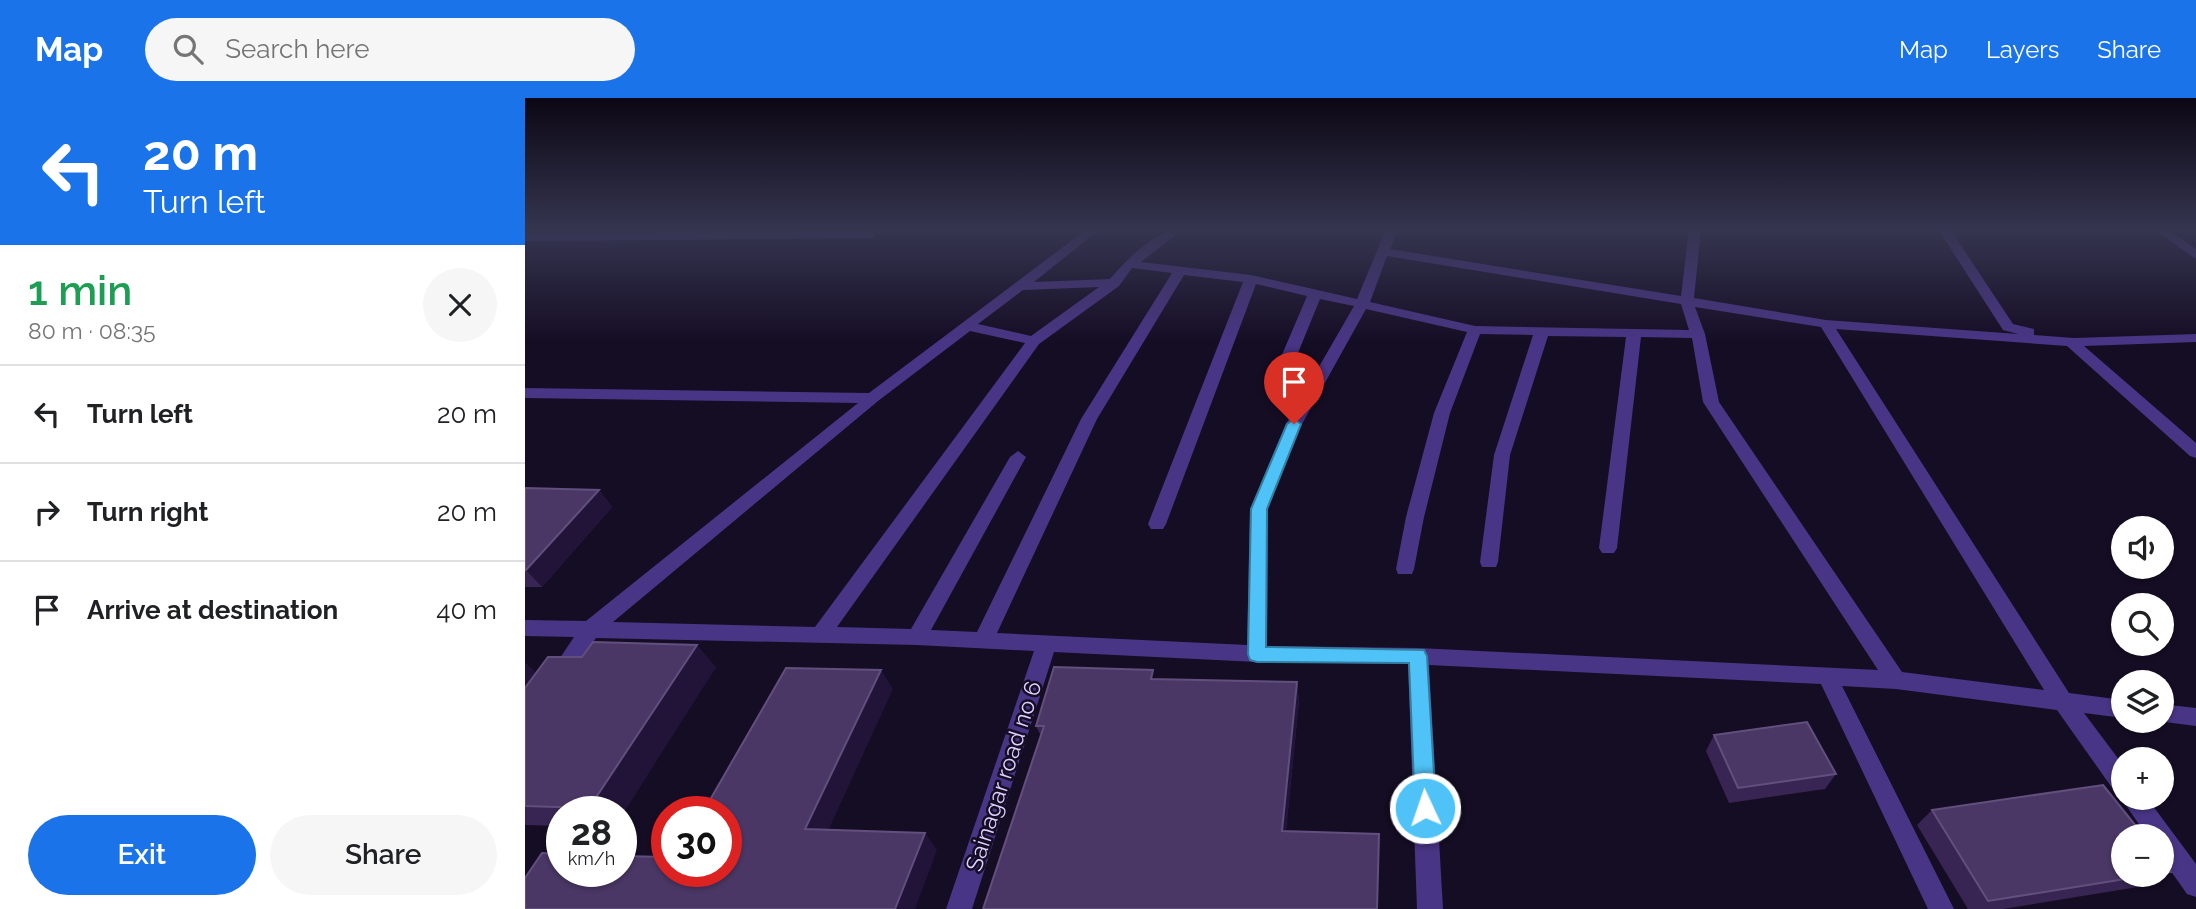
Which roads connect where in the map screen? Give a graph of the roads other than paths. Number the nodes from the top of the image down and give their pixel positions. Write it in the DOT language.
graph roads {
  1 [pos="1046,267"];
  2 [pos="1127,267"];
  3 [pos="1147,267"];
  4 [pos="1378,267"];
  5 [pos="1475,267"];
  6 [pos="1691,267"];
  7 [pos="1969,267"];
  8 [pos="1179,272"];
  9 [pos="1251,279"];
  10 [pos="1114,283"];
  11 [pos="1022,286"];
  12 [pos="1315,294"];
  13 [pos="1687,302"];
  14 [pos="1362,304"];
  15 [pos="1826,324"];
  16 [pos="968,326"];
  17 [pos="1475,330"];
  18 [pos="1542,331"];
  19 [pos="1634,333"];
  20 [pos="1698,334"];
  21 [pos="2196,338"];
  22 [pos="1034,341"];
  23 [pos="2073,342"];
  24 [pos="1274,392"];
  25 [pos="525,393"];
  26 [pos="873,398"];
  27 [pos="2196,452"];
  28 [pos="1017,457"];
  29 [pos="1157,524"];
  30 [pos="1608,548"];
  31 [pos="1489,562"];
  32 [pos="1405,569"];
  33 [pos="525,628"];
  34 [pos="592,628"];
  35 [pos="821,634"];
  36 [pos="917,637"];
  37 [pos="983,641"];
  38 [pos="1048,643"];
  39 [pos="1257,654"];
  40 [pos="1418,656"];
  41 [pos="1827,676"];
  42 [pos="1896,680"];
  43 [pos="547,690"];
  44 [pos="2064,703"];
  45 [pos="2111,708"];
  46 [pos="2174,714"];
  47 [pos="2196,717"];
  48 [pos="2111,768"];
  49 [pos="2174,855"];
  50 [pos="2196,885"];
  51 [pos="959,909"];
  52 [pos="1430,909"];
  53 [pos="1941,909"];
  1 -- 11 [label="street"];
  2 -- 10 [label="street"];
  3 -- 8 [label="street"];
  4 -- 14 [label="street"];
  5 -- 13 [label="street"];
  6 -- 13 [label="street"];
  7 -- 23 [label="street"];
  8 -- 9 [label="street"];
  8 -- 37 [label="street"];
  9 -- 12 [label="street"];
  9 -- 29 [label="street"];
  10 -- 11 [label="street"];
  10 -- 22 [label="street"];
  11 -- 16 [label="street"];
  12 -- 14 [label="street"];
  12 -- 24 [label="street"];
  13 -- 15 [label="street"];
  13 -- 20 [label="street"];
  14 -- 17 [label="street"];
  14 -- 39 [label="street"];
  15 -- 23 [label="street"];
  15 -- 44 [label="street"];
  16 -- 22 [label="street"];
  16 -- 26 [label="street"];
  17 -- 18 [label="street"];
  17 -- 32 [label="street"];
  18 -- 19 [label="street"];
  18 -- 31 [label="street"];
  19 -- 20 [label="street"];
  19 -- 30 [label="street"];
  20 -- 42 [label="street"];
  21 -- 23 [label="street"];
  22 -- 35 [label="street"];
  23 -- 27 [label="street"];
  25 -- 26 [label="street"];
  26 -- 34 [label="street"];
  28 -- 36 [label="street"];
  33 -- 34 [label="street"];
  34 -- 35 [label="street"];
  34 -- 43 [label="street"];
  35 -- 36 [label="street"];
  36 -- 37 [label="street"];
  37 -- 38 [label="street"];
  38 -- 39 [label="street"];
  38 -- 51 [label="street, Sainagar road no 6"];
  39 -- 40 [label="street"];
  40 -- 41 [label="street"];
  40 -- 52 [label="street"];
  41 -- 42 [label="street"];
  41 -- 53 [label="street"];
  42 -- 44 [label="street"];
  44 -- 45 [label="street"];
  44 -- 48 [label="street"];
  46 -- 47 [label="street"];
  49 -- 50 [label="street"];
}
